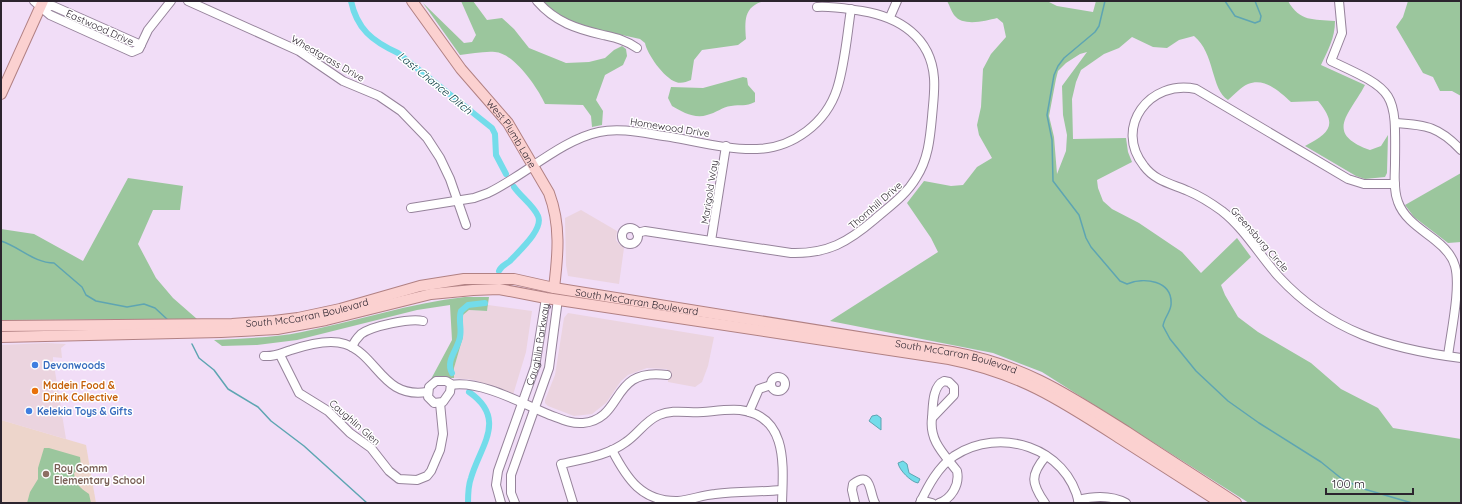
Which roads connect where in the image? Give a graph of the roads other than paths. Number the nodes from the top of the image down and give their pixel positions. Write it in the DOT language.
graph roads {
  1 [pos="171,1"];
  2 [pos="188,1"];
  3 [pos="412,1"];
  4 [pos="537,1"];
  5 [pos="897,1"];
  6 [pos="1339,1"];
  7 [pos="39,3"];
  8 [pos="817,8"];
  9 [pos="851,9"];
  10 [pos="890,18"];
  11 [pos="637,48"];
  12 [pos="2,91"];
  13 [pos="1396,123"];
  14 [pos="726,146"];
  15 [pos="1461,150"];
  16 [pos="533,166"];
  17 [pos="1395,184"];
  18 [pos="456,201"];
  19 [pos="411,208"];
  20 [pos="466,225"];
  21 [pos="637,233"];
  22 [pos="711,241"];
  23 [pos="554,288"];
  24 [pos="546,298"];
  25 [pos="558,299"];
  26 [pos="423,321"];
  27 [pos="54,325"];
  28 [pos="1,326"];
  29 [pos="55,336"];
  30 [pos="1,337"];
  31 [pos="352,347"];
  32 [pos="280,355"];
  33 [pos="264,356"];
  34 [pos="1448,356"];
  35 [pos="1461,358"];
  36 [pos="667,375"];
  37 [pos="451,385"];
  38 [pos="771,385"];
  39 [pos="427,392"];
  40 [pos="440,403"];
  41 [pos="523,404"];
  42 [pos="535,409"];
  43 [pos="749,412"];
  44 [pos="932,418"];
  45 [pos="612,450"];
  46 [pos="1046,456"];
  47 [pos="949,461"];
  48 [pos="782,490"];
  49 [pos="1079,501"];
  50 [pos="921,502"];
  51 [pos="501,503"];
  52 [pos="515,503"];
  53 [pos="573,503"];
  54 [pos="782,503"];
  55 [pos="855,503"];
  56 [pos="875,503"];
  57 [pos="932,503"];
  58 [pos="939,503"];
  59 [pos="1044,503"];
  60 [pos="1126,503"];
  61 [pos="1221,503"];
  62 [pos="1236,503"];
  1 -- 7 [label="street, Eastwood Drive"];
  2 -- 18 [label="street, Wheatgrass Drive"];
  3 -- 16 [label="main road, West Plumb Lane"];
  4 -- 11 [label="street"];
  5 -- 10 [label="street"];
  6 -- 13 [label="street"];
  7 -- 12 [label="main road"];
  8 -- 9 [label="street, Thornhill Drive"];
  9 -- 10 [label="street, Thornhill Drive"];
  9 -- 14 [label="street, Homewood Drive"];
  10 -- 22 [label="street, Thornhill Drive"];
  13 -- 15 [label="street"];
  13 -- 17 [label="street"];
  14 -- 16 [label="street, Homewood Drive"];
  14 -- 22 [label="street, Marigold Way"];
  16 -- 18 [label="street, Homewood Drive"];
  16 -- 23 [label="main road, West Plumb Lane"];
  17 -- 34 [label="street"];
  17 -- 34 [label="street, Greensburg Circle"];
  18 -- 19 [label="street, Homewood Drive"];
  18 -- 20 [label="street, Wheatgrass Drive"];
  21 -- 22 [label="street, Thornhill Drive"];
  23 -- 24 [label="main road, Caughlin Parkway"];
  23 -- 25 [label="main road, Caughlin Parkway"];
  23 -- 27 [label="main road, South McCarran Boulevard"];
  23 -- 62 [label="main road, South McCarran Boulevard"];
  24 -- 25 [label="main road, South McCarran Boulevard"];
  24 -- 29 [label="main road, South McCarran Boulevard"];
  24 -- 41 [label="street, Caughlin Parkway"];
  25 -- 42 [label="street, Caughlin Parkway"];
  25 -- 61 [label="main road, South McCarran Boulevard"];
  26 -- 31 [label="street"];
  27 -- 28 [label="main road, South McCarran Boulevard"];
  27 -- 29 [label="main road"];
  29 -- 30 [label="main road, South McCarran Boulevard"];
  31 -- 32 [label="street"];
  31 -- 39 [label="street"];
  32 -- 33 [label="street"];
  32 -- 40 [label="street, Caughlin Glen"];
  34 -- 35 [label="street, Greensburg Circle"];
  36 -- 42 [label="street"];
  37 -- 39 [label="street"];
  37 -- 40 [label="street"];
  37 -- 41 [label="street"];
  38 -- 43 [label="street"];
  39 -- 40 [label="street"];
  41 -- 42 [label="street"];
  41 -- 51 [label="street, Caughlin Parkway"];
  42 -- 52 [label="street, Caughlin Parkway"];
  43 -- 45 [label="street"];
  43 -- 48 [label="street"];
  44 -- 47 [label="street"];
  45 -- 48 [label="street"];
  45 -- 53 [label="street"];
  46 -- 47 [label="street"];
  46 -- 49 [label="street"];
  46 -- 59 [label="street"];
  47 -- 50 [label="street"];
  47 -- 58 [label="street"];
  48 -- 54 [label="street"];
  49 -- 60 [label="street"];
  50 -- 57 [label="street"];
  55 -- 56 [label="street"];
}
